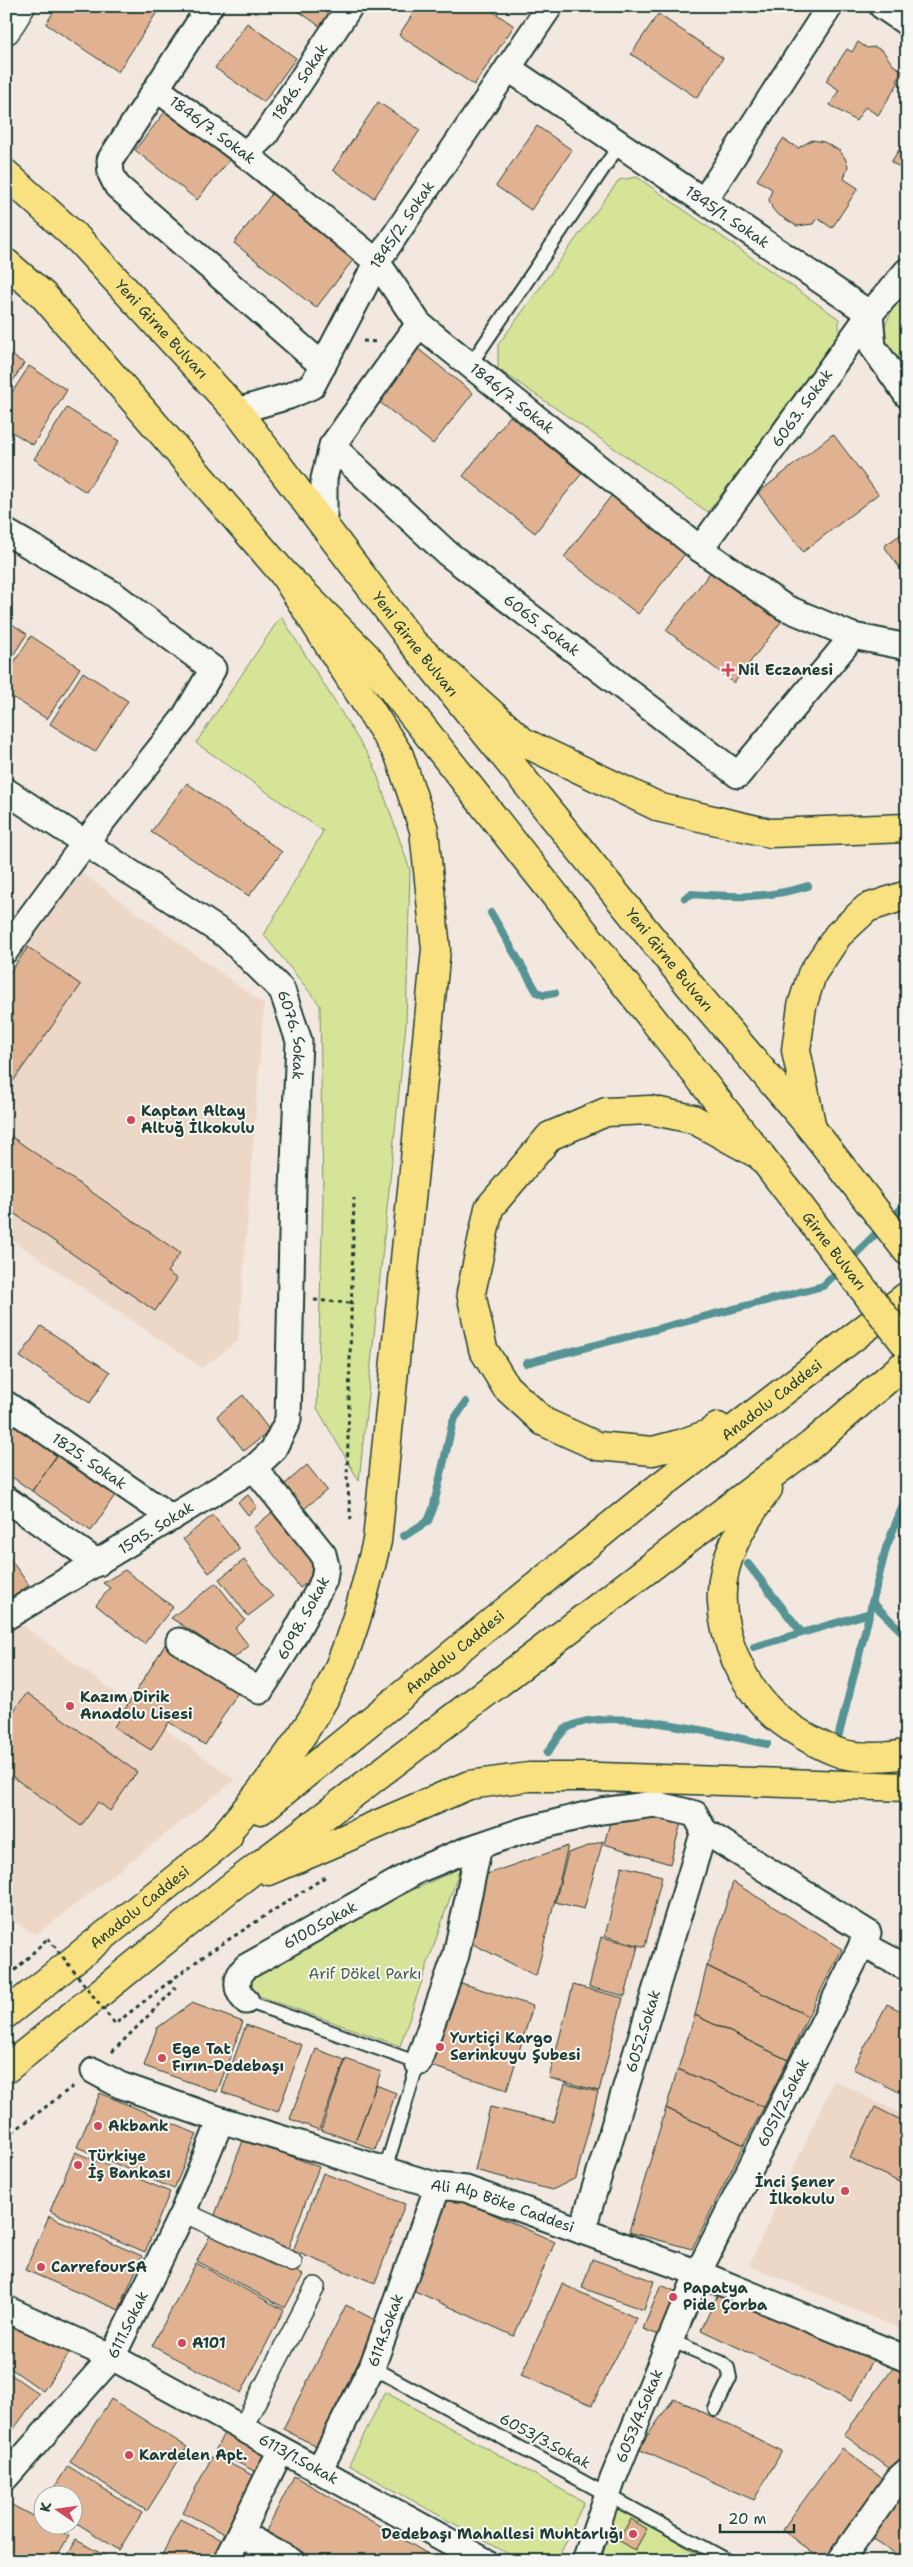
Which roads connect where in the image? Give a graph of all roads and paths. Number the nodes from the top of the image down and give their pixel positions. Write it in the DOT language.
graph roads {
  1 [pos="22,6"];
  2 [pos="210,6"];
  3 [pos="350,6"];
  4 [pos="550,6"];
  5 [pos="830,6"];
  6 [pos="882,6"];
  7 [pos="907,23"];
  8 [pos="6,30"];
  9 [pos="508,68"];
  10 [pos="157,89"];
  11 [pos="620,144"];
  12 [pos="245,154"];
  13 [pos="6,174"];
  14 [pos="704,200"];
  15 [pos="377,262"];
  16 [pos="6,263"];
  17 [pos="907,271"];
  18 [pos="870,314"];
  19 [pos="412,334"];
  20 [pos="336,340"];
  21 [pos="470,365"];
  22 [pos="323,366"];
  23 [pos="907,395"];
  24 [pos="237,411"];
  25 [pos="332,446"];
  26 [pos="324,525"];
  27 [pos="6,532"];
  28 [pos="700,549"];
  29 [pos="282,573"];
  30 [pos="853,636"];
  31 [pos="413,643"];
  32 [pos="907,647"];
  33 [pos="6,791"];
  34 [pos="907,828"];
  35 [pos="85,843"];
  36 [pos="907,895"];
  37 [pos="6,950"];
  38 [pos="812,1129"];
  39 [pos="761,1156"];
  40 [pos="354,1198"];
  41 [pos="907,1251"];
  42 [pos="907,1296"];
  43 [pos="291,1298"];
  44 [pos="350,1303"];
  45 [pos="907,1346"];
  46 [pos="907,1362"];
  47 [pos="786,1387"];
  48 [pos="6,1404"];
  49 [pos="288,1420"];
  50 [pos="811,1445"];
  51 [pos="254,1468"];
  52 [pos="6,1499"];
  53 [pos="172,1518"];
  54 [pos="352,1528"];
  55 [pos="98,1563"];
  56 [pos="6,1617"];
  57 [pos="179,1641"];
  58 [pos="907,1753"];
  59 [pos="907,1788"];
  60 [pos="704,1831"];
  61 [pos="479,1846"];
  62 [pos="214,1848"];
  63 [pos="231,1887"];
  64 [pos="866,1939"];
  65 [pos="907,1968"];
  66 [pos="6,1978"];
  67 [pos="160,1989"];
  68 [pos="246,2001"];
  69 [pos="6,2014"];
  70 [pos="418,2063"];
  71 [pos="6,2069"];
  72 [pos="94,2070"];
  73 [pos="221,2120"];
  74 [pos="385,2170"];
  75 [pos="438,2186"];
  76 [pos="183,2212"];
  77 [pos="582,2230"];
  78 [pos="292,2262"];
  79 [pos="698,2273"];
  80 [pos="315,2287"];
  81 [pos="6,2309"];
  82 [pos="670,2340"];
  83 [pos="112,2357"];
  84 [pos="907,2359"];
  85 [pos="372,2367"];
  86 [pos="715,2409"];
  87 [pos="242,2429"];
  88 [pos="281,2450"];
  89 [pos="319,2470"];
  90 [pos="907,2471"];
  91 [pos="6,2477"];
  92 [pos="608,2493"];
  93 [pos="240,2534"];
  94 [pos="226,2561"];
  95 [pos="291,2561"];
  96 [pos="485,2561"];
  97 [pos="586,2561"];
  98 [pos="729,2561"];
  99 [pos="840,2561"];
  1 -- 8 [label="main road"];
  2 -- 10 [label="street"];
  3 -- 12 [label="street, 1846. Sokak"];
  4 -- 9 [label="street, 1845/2. Sokak"];
  5 -- 14 [label="street"];
  6 -- 7 [label="street"];
  9 -- 11 [label="street, 1845/1. Sokak"];
  9 -- 15 [label="street, 1845/2. Sokak"];
  10 -- 12 [label="street, 1846/7. Sokak"];
  10 -- 22 [label="street"];
  11 -- 14 [label="street, 1845/1. Sokak"];
  11 -- 21 [label="lane"];
  12 -- 15 [label="street, 1846/7. Sokak"];
  13 -- 24 [label="main road, Yeni Girne Bulvarı"];
  14 -- 18 [label="street, 1845/1. Sokak"];
  15 -- 19 [label="street, 1846/7. Sokak"];
  15 -- 20 [label="street, 1845/2. Sokak"];
  16 -- 29 [label="main road"];
  17 -- 18 [label="street, 6063. Sokak"];
  18 -- 23 [label="street"];
  18 -- 28 [label="street, 6063. Sokak"];
  19 -- 20 [label="path"];
  19 -- 21 [label="street, 1846/7. Sokak"];
  19 -- 25 [label="street"];
  20 -- 22 [label="street, 1845/2. Sokak"];
  21 -- 28 [label="street, 1846/7. Sokak"];
  22 -- 24 [label="street, 1845/2. Sokak"];
  24 -- 26 [label="main road, Yeni Girne Bulvarı"];
  25 -- 26 [label="street"];
  25 -- 30 [label="street, 6065. Sokak"];
  26 -- 31 [label="main road, Yeni Girne Bulvarı"];
  27 -- 35 [label="street"];
  28 -- 30 [label="street, 1846/7. Sokak"];
  29 -- 39 [label="main road"];
  29 -- 62 [label="main road"];
  30 -- 32 [label="street, 1846/7. Sokak"];
  31 -- 34 [label="main road"];
  31 -- 38 [label="main road, Yeni Girne Bulvarı"];
  33 -- 35 [label="street, 6076. Sokak"];
  35 -- 37 [label="street"];
  35 -- 43 [label="street, 6076. Sokak"];
  36 -- 38 [label="main road"];
  38 -- 41 [label="main road, Yeni Girne Bulvarı"];
  39 -- 45 [label="main road, Girne Bulvarı, bridge"];
  39 -- 47 [label="main road"];
  40 -- 44 [label="path"];
  42 -- 47 [label="main road, Anadolu Caddesi"];
  43 -- 44 [label="path"];
  43 -- 49 [label="street, 6076. Sokak"];
  44 -- 54 [label="path"];
  46 -- 50 [label="main road"];
  47 -- 62 [label="main road, Anadolu Caddesi"];
  48 -- 53 [label="street, 1825. Sokak"];
  49 -- 51 [label="street, 1595. Sokak"];
  50 -- 58 [label="main road"];
  50 -- 63 [label="main road"];
  51 -- 53 [label="street, 1595. Sokak"];
  51 -- 57 [label="street, 6098. Sokak"];
  52 -- 55 [label="street"];
  53 -- 55 [label="street, 1595. Sokak"];
  55 -- 56 [label="street, 1595. Sokak"];
  59 -- 63 [label="main road"];
  60 -- 61 [label="street, 6100.Sokak"];
  60 -- 64 [label="street, 6100.Sokak"];
  60 -- 77 [label="street, 6052.Sokak"];
  61 -- 68 [label="street, 6100.Sokak"];
  61 -- 70 [label="street"];
  62 -- 69 [label="main road, Anadolu Caddesi"];
  63 -- 71 [label="main road"];
  64 -- 65 [label="street, 6100.Sokak"];
  64 -- 79 [label="street, 6051/2.Sokak"];
  66 -- 67 [label="path, bridge"];
  68 -- 70 [label="lane, 6100.Sokak"];
  70 -- 74 [label="lane"];
  72 -- 73 [label="street, Ali Alp Böke Caddesi"];
  73 -- 74 [label="street, Ali Alp Böke Caddesi"];
  73 -- 76 [label="street, 6111.Sokak"];
  74 -- 75 [label="street, Ali Alp Böke Caddesi"];
  75 -- 77 [label="street, Ali Alp Böke Caddesi"];
  75 -- 85 [label="street, 6114.Sokak"];
  76 -- 78 [label="street"];
  76 -- 83 [label="street, 6111.Sokak"];
  77 -- 79 [label="street, Ali Alp Böke Caddesi"];
  79 -- 82 [label="street, 6053/4.Sokak"];
  79 -- 84 [label="street, Ali Alp Böke Caddesi"];
  80 -- 87 [label="street"];
  81 -- 83 [label="street, 6113/1.Sokak"];
  82 -- 86 [label="lane"];
  82 -- 92 [label="street, 6053/4.Sokak"];
  83 -- 87 [label="street, 6113/1.Sokak"];
  83 -- 91 [label="street, 6111.Sokak"];
  85 -- 89 [label="street, 6114.Sokak"];
  85 -- 92 [label="lane, 6053/3.Sokak"];
  87 -- 88 [label="street, 6113/1.Sokak"];
  88 -- 89 [label="street, 6113/1.Sokak"];
  88 -- 93 [label="street"];
  89 -- 96 [label="street, 6113/1.Sokak"];
  90 -- 99 [label="street"];
  92 -- 97 [label="street, 6053/4.Sokak"];
  92 -- 98 [label="lane, 6053/3.Sokak"];
  93 -- 94 [label="street"];
  93 -- 95 [label="street"];
}
